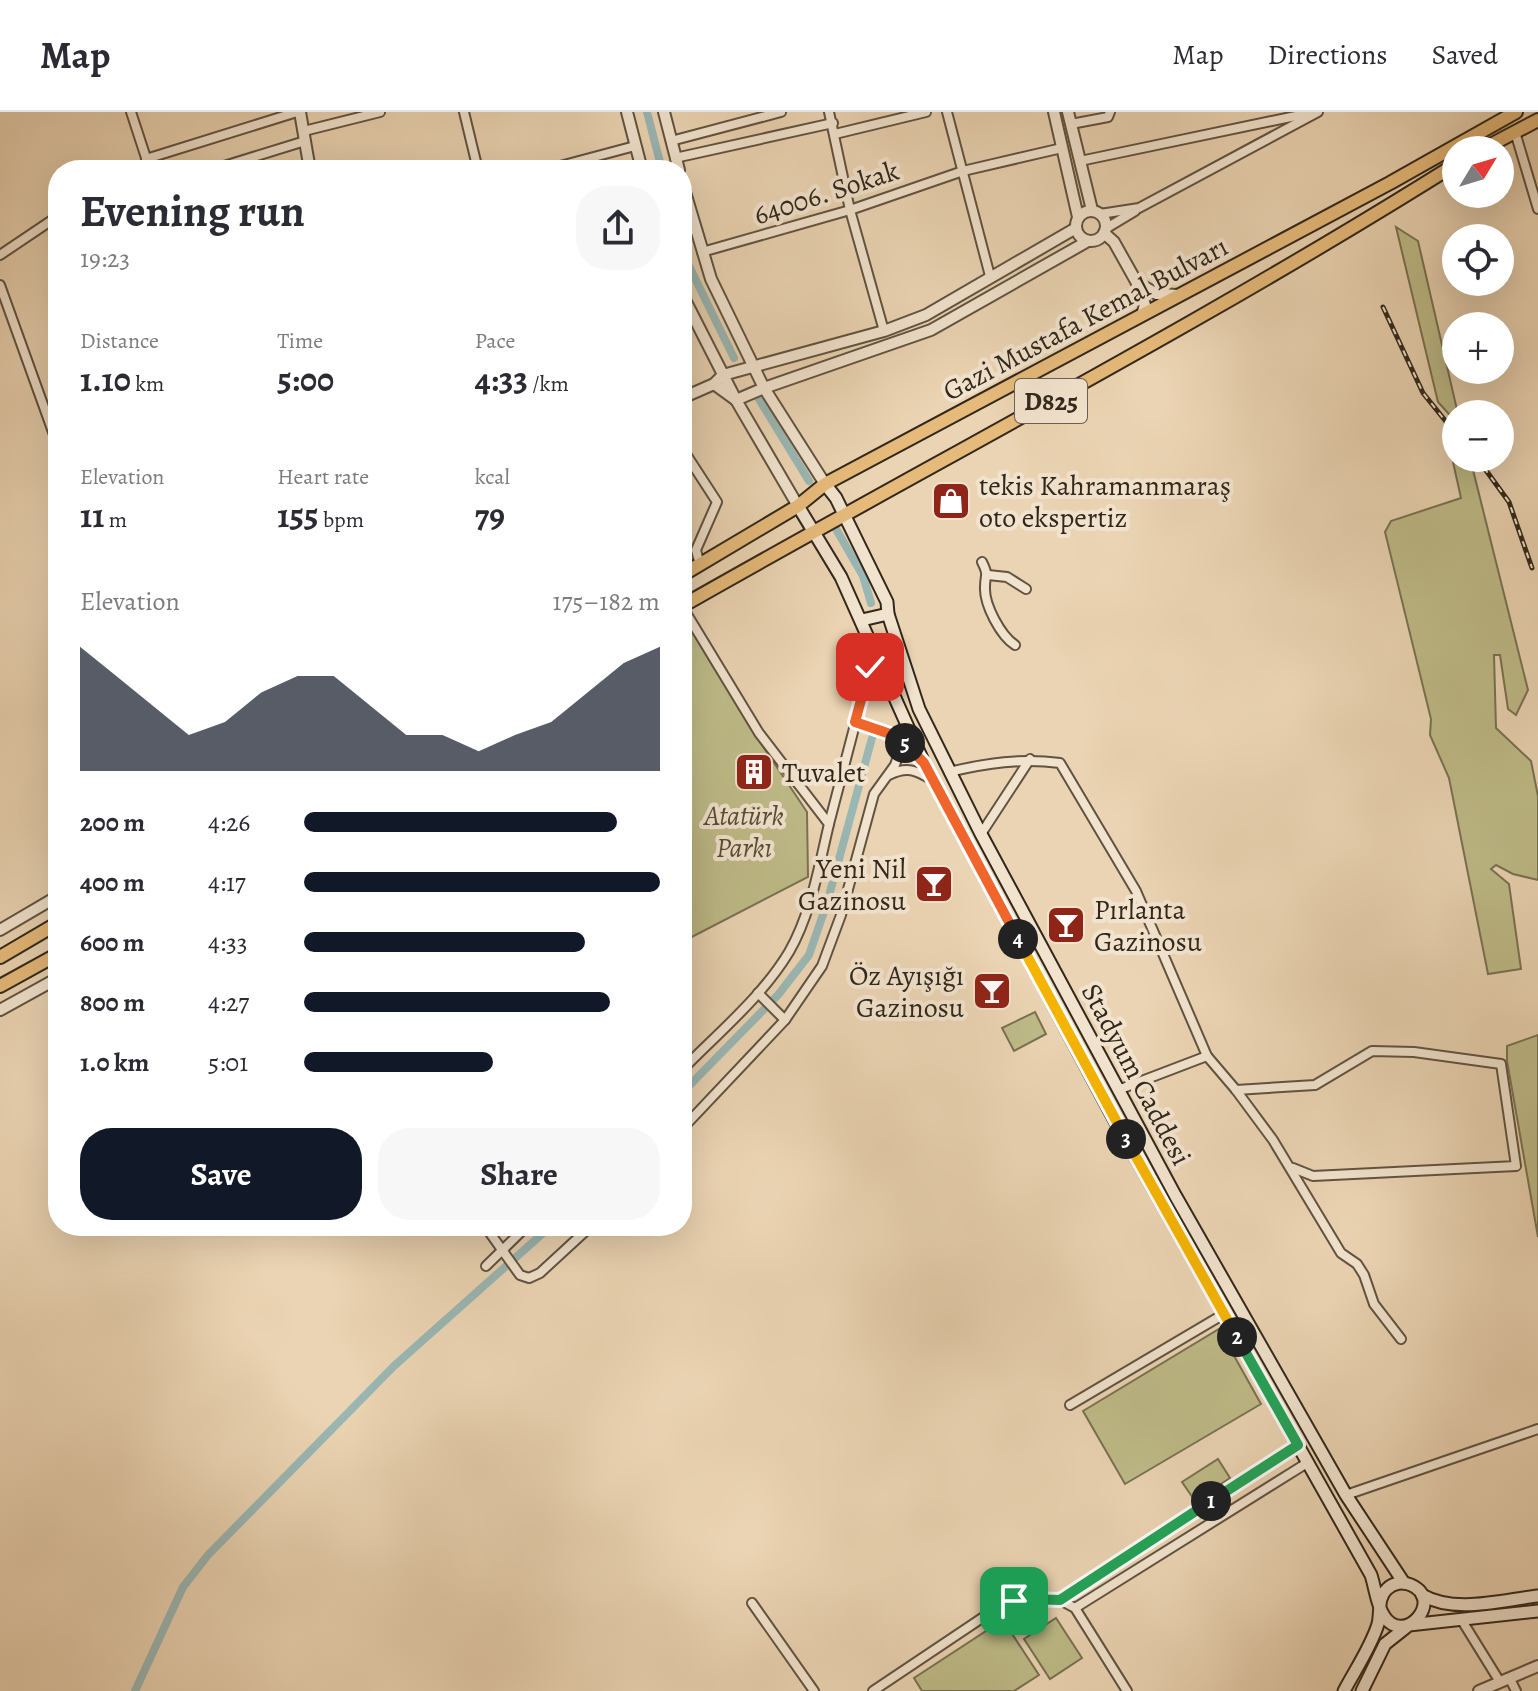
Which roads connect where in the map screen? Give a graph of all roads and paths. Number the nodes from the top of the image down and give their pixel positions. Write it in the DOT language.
graph roads {
  1 [pos="131,112"];
  2 [pos="299,112"];
  3 [pos="380,112"];
  4 [pos="464,112"];
  5 [pos="627,112"];
  6 [pos="664,112"];
  7 [pos="781,112"];
  8 [pos="829,112"];
  9 [pos="926,112"];
  10 [pos="947,112"];
  11 [pos="1054,112"];
  12 [pos="1068,112"];
  13 [pos="1110,112"];
  14 [pos="1317,112"];
  15 [pos="1502,112"];
  16 [pos="1516,112"];
  17 [pos="1538,120"];
  18 [pos="833,123"];
  19 [pos="1071,124"];
  20 [pos="1486,127"];
  21 [pos="1538,131"];
  22 [pos="1515,132"];
  23 [pos="835,134"];
  24 [pos="304,136"];
  25 [pos="1507,136"];
  26 [pos="671,141"];
  27 [pos="635,146"];
  28 [pos="1062,148"];
  29 [pos="675,158"];
  30 [pos="146,159"];
  31 [pos="238,160"];
  32 [pos="308,160"];
  33 [pos="476,160"];
  34 [pos="582,160"];
  35 [pos="639,160"];
  36 [pos="1080,161"];
  37 [pos="963,171"];
  38 [pos="1442,173"];
  39 [pos="1139,208"];
  40 [pos="1538,209"];
  41 [pos="850,210"];
  42 [pos="1096,212"];
  43 [pos="692,217"];
  44 [pos="1077,222"];
  45 [pos="48,223"];
  46 [pos="1104,231"];
  47 [pos="1088,241"];
  48 [pos="702,252"];
  49 [pos="0,255"];
  50 [pos="990,276"];
  51 [pos="1137,283"];
  52 [pos="0,285"];
  53 [pos="1179,295"];
  54 [pos="692,315"];
  55 [pos="1142,315"];
  56 [pos="884,331"];
  57 [pos="753,366"];
  58 [pos="723,375"];
  59 [pos="714,384"];
  60 [pos="764,388"];
  61 [pos="692,394"];
  62 [pos="736,400"];
  63 [pos="48,418"];
  64 [pos="692,463"];
  65 [pos="825,484"];
  66 [pos="798,506"];
  67 [pos="844,515"];
  68 [pos="813,532"];
  69 [pos="982,562"];
  70 [pos="700,565"];
  71 [pos="692,569"];
  72 [pos="988,575"];
  73 [pos="1026,589"];
  74 [pos="692,600"];
  75 [pos="888,614"];
  76 [pos="862,620"];
  77 [pos="692,622"];
  78 [pos="1015,645"];
  79 [pos="855,722"];
  80 [pos="903,742"];
  81 [pos="1030,759"];
  82 [pos="924,763"];
  83 [pos="949,772"];
  84 [pos="885,777"];
  85 [pos="934,781"];
  86 [pos="829,824"];
  87 [pos="981,834"];
  88 [pos="48,902"];
  89 [pos="48,929"];
  90 [pos="0,930"];
  91 [pos="0,957"];
  92 [pos="48,960"];
  93 [pos="48,984"];
  94 [pos="0,986"];
  95 [pos="758,993"];
  96 [pos="0,1010"];
  97 [pos="785,1020"];
  98 [pos="1207,1056"];
  99 [pos="692,1060"];
  100 [pos="1118,1090"];
  101 [pos="1236,1090"];
  102 [pos="692,1118"];
  103 [pos="1292,1168"];
  104 [pos="493,1236"];
  105 [pos="519,1236"];
  106 [pos="580,1236"];
  107 [pos="506,1253"];
  108 [pos="486,1266"];
  109 [pos="1225,1316"];
  110 [pos="1245,1316"];
  111 [pos="1401,1339"];
  112 [pos="1070,1405"];
  113 [pos="1309,1429"];
  114 [pos="1538,1429"];
  115 [pos="1295,1440"];
  116 [pos="1327,1461"];
  117 [pos="1309,1466"];
  118 [pos="1346,1495"];
  119 [pos="1404,1583"];
  120 [pos="1422,1595"];
  121 [pos="1538,1596"];
  122 [pos="1060,1600"];
  123 [pos="752,1603"];
  124 [pos="1380,1604"];
  125 [pos="1075,1608"];
  126 [pos="1538,1611"];
  127 [pos="1461,1619"];
  128 [pos="1409,1625"];
  129 [pos="1538,1666"];
  130 [pos="1505,1680"];
  131 [pos="814,1691"];
  132 [pos="873,1691"];
  133 [pos="1127,1691"];
  134 [pos="1344,1691"];
  135 [pos="1362,1691"];
  136 [pos="1479,1691"];
  137 [pos="1516,1691"];
  1 -- 30 [label="street"];
  2 -- 24 [label="street"];
  2 -- 30 [label="street"];
  3 -- 24 [label="street"];
  4 -- 33 [label="street"];
  5 -- 27 [label="street"];
  6 -- 26 [label="street"];
  7 -- 26 [label="street"];
  8 -- 18 [label="street"];
  9 -- 23 [label="street"];
  10 -- 37 [label="street"];
  11 -- 28 [label="street"];
  12 -- 19 [label="street"];
  13 -- 19 [label="street"];
  14 -- 36 [label="street"];
  14 -- 39 [label="street"];
  15 -- 20 [label="highway, D825"];
  16 -- 20 [label="highway, Gazi Mustafa Kemal Bulvarı / D825"];
  17 -- 22 [label="highway"];
  18 -- 23 [label="street"];
  18 -- 29 [label="street"];
  19 -- 36 [label="street"];
  20 -- 53 [label="highway, Gazi Mustafa Kemal Bulvarı / D825"];
  21 -- 22 [label="highway"];
  22 -- 25 [label="highway"];
  22 -- 40 [label="street"];
  23 -- 41 [label="street"];
  24 -- 31 [label="street"];
  24 -- 32 [label="street"];
  26 -- 29 [label="street"];
  27 -- 34 [label="street"];
  27 -- 35 [label="street"];
  28 -- 37 [label="street, 64006. Sokak"];
  28 -- 44 [label="street"];
  36 -- 42 [label="street"];
  37 -- 41 [label="street, 64006. Sokak"];
  37 -- 50 [label="street"];
  38 -- 67 [label="highway, Gazi Mustafa Kemal Bulvarı / D825"];
  39 -- 42 [label="street"];
  39 -- 46 [label="street"];
  41 -- 48 [label="street, 64006. Sokak"];
  41 -- 56 [label="street"];
  42 -- 44 [label="street"];
  42 -- 46 [label="street"];
  43 -- 48 [label="street"];
  44 -- 47 [label="street"];
  44 -- 50 [label="street"];
  45 -- 49 [label="street"];
  46 -- 47 [label="street"];
  46 -- 51 [label="street"];
  47 -- 60 [label="street"];
  48 -- 57 [label="street"];
  50 -- 56 [label="street"];
  51 -- 53 [label="street"];
  51 -- 55 [label="street"];
  52 -- 63 [label="street"];
  53 -- 55 [label="highway, Gazi Mustafa Kemal Bulvarı / D825"];
  54 -- 58 [label="street"];
  55 -- 65 [label="highway, Gazi Mustafa Kemal Bulvarı / D825"];
  56 -- 57 [label="street"];
  57 -- 58 [label="street"];
  57 -- 60 [label="street"];
  58 -- 59 [label="street"];
  58 -- 62 [label="street"];
  59 -- 61 [label="street"];
  59 -- 62 [label="street"];
  60 -- 62 [label="street"];
  60 -- 65 [label="street"];
  62 -- 66 [label="street"];
  64 -- 70 [label="street"];
  65 -- 66 [label="highway, Gazi Mustafa Kemal Bulvarı / D825"];
  65 -- 67 [label="main road, Stadyum Caddesi"];
  66 -- 68 [label="main road, Stadyum Caddesi"];
  66 -- 70 [label="highway, Gazi Mustafa Kemal Bulvarı / D825"];
  67 -- 68 [label="highway, Gazi Mustafa Kemal Bulvarı / D825"];
  67 -- 75 [label="main road, Stadyum Caddesi"];
  68 -- 74 [label="highway, Gazi Mustafa Kemal Bulvarı / D825"];
  68 -- 76 [label="main road, Stadyum Caddesi"];
  69 -- 72 [label="street"];
  70 -- 71 [label="highway, Gazi Mustafa Kemal Bulvarı / D825"];
  72 -- 73 [label="street"];
  72 -- 78 [label="street"];
  75 -- 76 [label="main road"];
  75 -- 83 [label="main road, Stadyum Caddesi"];
  76 -- 79 [label="street"];
  76 -- 82 [label="main road, Stadyum Caddesi"];
  77 -- 86 [label="street"];
  79 -- 80 [label="street"];
  79 -- 86 [label="street"];
  80 -- 82 [label="street"];
  80 -- 84 [label="street"];
  81 -- 83 [label="street"];
  81 -- 87 [label="street"];
  81 -- 98 [label="street"];
  82 -- 85 [label="main road, Stadyum Caddesi"];
  83 -- 87 [label="main road, Stadyum Caddesi"];
  84 -- 85 [label="street"];
  84 -- 97 [label="street"];
  85 -- 109 [label="main road, Stadyum Caddesi"];
  86 -- 95 [label="street"];
  87 -- 100 [label="main road, Stadyum Caddesi"];
  88 -- 90 [label="street"];
  89 -- 91 [label="highway"];
  92 -- 94 [label="highway"];
  93 -- 96 [label="street"];
  95 -- 97 [label="street"];
  95 -- 99 [label="street"];
  97 -- 102 [label="street"];
  98 -- 100 [label="street"];
  98 -- 101 [label="street"];
  100 -- 110 [label="main road, Stadyum Caddesi"];
  101 -- 103 [label="street"];
  101 -- 103 [label="street"];
  103 -- 111 [label="street"];
  104 -- 107 [label="street"];
  105 -- 107 [label="street"];
  106 -- 107 [label="street"];
  107 -- 108 [label="street"];
  109 -- 110 [label="main road"];
  109 -- 112 [label="street"];
  109 -- 115 [label="main road, Stadyum Caddesi"];
  110 -- 113 [label="main road, Stadyum Caddesi"];
  113 -- 115 [label="main road"];
  113 -- 116 [label="main road, Stadyum Caddesi"];
  114 -- 118 [label="street"];
  115 -- 117 [label="main road, Stadyum Caddesi"];
  115 -- 122 [label="street"];
  116 -- 117 [label="main road"];
  116 -- 118 [label="main road, Stadyum Caddesi"];
  117 -- 124 [label="main road, Stadyum Caddesi"];
  117 -- 125 [label="street"];
  118 -- 119 [label="main road, Stadyum Caddesi"];
  119 -- 120 [label="main road"];
  119 -- 124 [label="main road"];
  120 -- 121 [label="main road"];
  120 -- 128 [label="main road"];
  122 -- 125 [label="street"];
  122 -- 132 [label="street"];
  123 -- 131 [label="street"];
  124 -- 128 [label="main road"];
  124 -- 134 [label="main road"];
  125 -- 133 [label="street"];
  126 -- 127 [label="main road"];
  127 -- 128 [label="main road"];
  127 -- 130 [label="street"];
  128 -- 135 [label="main road"];
  129 -- 130 [label="street"];
  130 -- 136 [label="street"];
  130 -- 137 [label="street"];
}
